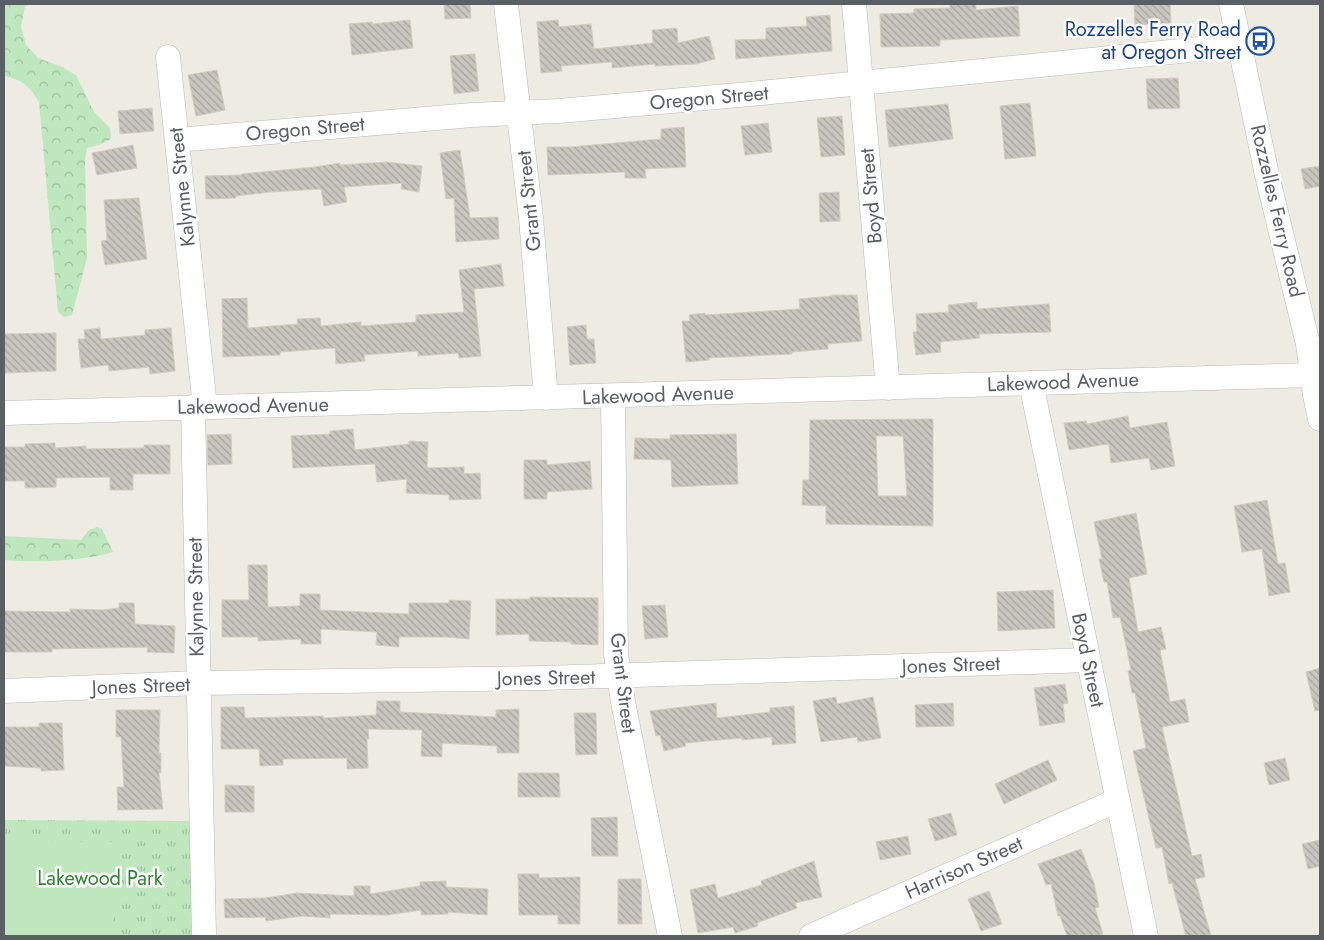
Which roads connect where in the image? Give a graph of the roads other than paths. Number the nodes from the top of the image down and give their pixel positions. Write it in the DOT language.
graph roads {
  1 [pos="506,4"];
  2 [pos="854,4"];
  3 [pos="1231,4"];
  4 [pos="1240,45"];
  5 [pos="168,57"];
  6 [pos="862,82"];
  7 [pos="519,113"];
  8 [pos="177,140"];
  9 [pos="1312,375"];
  10 [pos="1031,383"];
  11 [pos="888,388"];
  12 [pos="614,396"];
  13 [pos="546,398"];
  14 [pos="199,407"];
  15 [pos="4,413"];
  16 [pos="1320,420"];
  17 [pos="1088,660"];
  18 [pos="618,676"];
  19 [pos="198,684"];
  20 [pos="4,691"];
  21 [pos="1118,800"];
  22 [pos="204,936"];
  23 [pos="670,936"];
  24 [pos="810,936"];
  25 [pos="1146,936"];
  1 -- 7 [label="street, Grant Street"];
  2 -- 6 [label="street, Boyd Street"];
  3 -- 4 [label="street, Rozzelles Ferry Road"];
  4 -- 6 [label="street, Oregon Street"];
  4 -- 9 [label="street, Rozzelles Ferry Road"];
  5 -- 8 [label="street, Kalynne Street"];
  6 -- 7 [label="street, Oregon Street"];
  6 -- 11 [label="street, Boyd Street"];
  7 -- 8 [label="street, Oregon Street"];
  7 -- 13 [label="street, Grant Street"];
  8 -- 14 [label="street, Kalynne Street"];
  9 -- 10 [label="street, Lakewood Avenue"];
  9 -- 16 [label="street, Rozzelles Ferry Road"];
  10 -- 11 [label="street, Lakewood Avenue"];
  10 -- 17 [label="street, Boyd Street"];
  11 -- 12 [label="street, Lakewood Avenue"];
  12 -- 13 [label="street, Lakewood Avenue"];
  12 -- 18 [label="street, Grant Street"];
  13 -- 14 [label="street, Lakewood Avenue"];
  14 -- 15 [label="street, Lakewood Avenue"];
  14 -- 19 [label="street, Kalynne Street"];
  17 -- 18 [label="street, Jones Street"];
  17 -- 21 [label="street, Boyd Street"];
  18 -- 19 [label="street, Jones Street"];
  18 -- 23 [label="street, Grant Street"];
  19 -- 20 [label="street, Jones Street"];
  19 -- 22 [label="street, Kalynne Street"];
  21 -- 24 [label="street, Harrison Street"];
  21 -- 25 [label="street, Boyd Street"];
}
